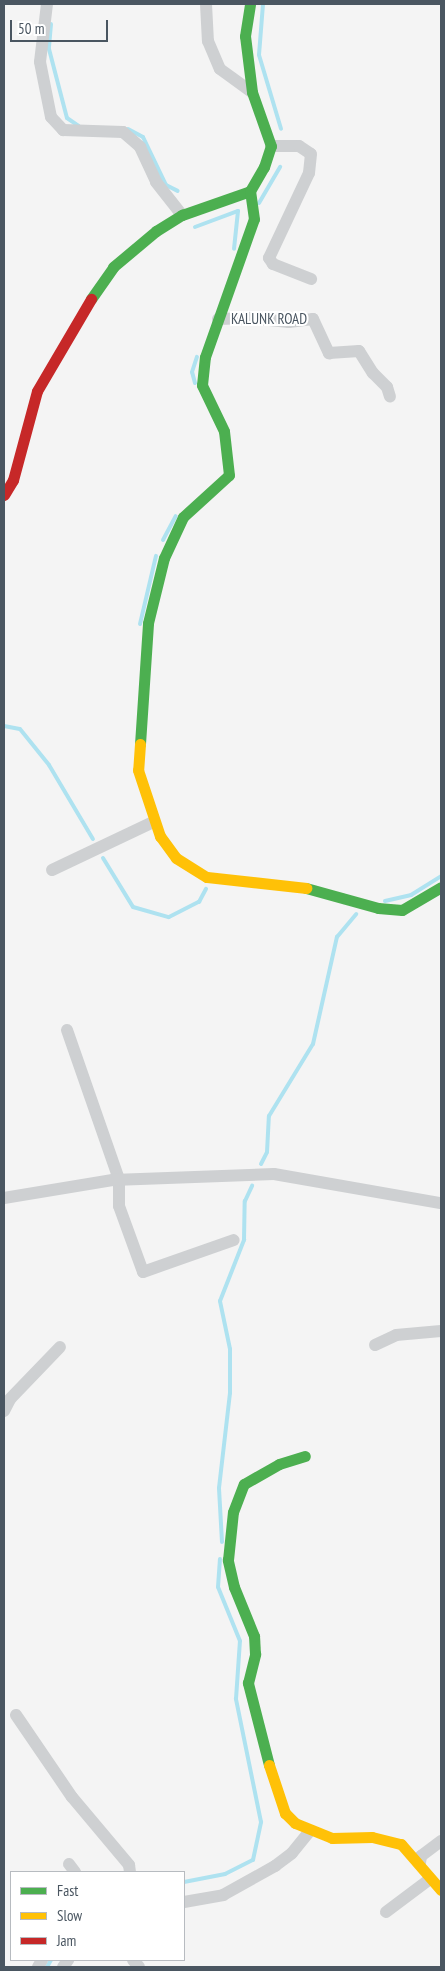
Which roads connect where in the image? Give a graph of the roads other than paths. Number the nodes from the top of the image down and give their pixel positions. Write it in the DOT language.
graph roads {
  1 [pos="47,4"];
  2 [pos="206,4"];
  3 [pos="250,4"];
  4 [pos="252,92"];
  5 [pos="271,146"];
  6 [pos="250,191"];
  7 [pos="182,215"];
  8 [pos="311,279"];
  9 [pos="218,319"];
  10 [pos="390,397"];
  11 [pos="4,495"];
  12 [pos="153,822"];
  13 [pos="52,870"];
  14 [pos="441,887"];
  15 [pos="67,1030"];
  16 [pos="119,1179"];
  17 [pos="4,1198"];
  18 [pos="441,1203"];
  19 [pos="234,1240"];
  20 [pos="441,1331"];
  21 [pos="375,1345"];
  22 [pos="60,1346"];
  23 [pos="4,1408"];
  24 [pos="306,1456"];
  25 [pos="16,1715"];
  26 [pos="310,1832"];
  27 [pos="441,1841"];
  28 [pos="420,1863"];
  29 [pos="67,1871"];
  30 [pos="74,1871"];
  31 [pos="130,1871"];
  32 [pos="430,1879"];
  33 [pos="441,1890"];
  34 [pos="185,1902"];
  35 [pos="386,1912"];
  1 -- 7 [label="street"];
  2 -- 4 [label="street"];
  3 -- 4 [label="street"];
  4 -- 5 [label="street"];
  5 -- 6 [label="street"];
  5 -- 8 [label="street"];
  6 -- 7 [label="street"];
  6 -- 9 [label="street"];
  7 -- 11 [label="street"];
  9 -- 10 [label="street, KALUNK ROAD"];
  9 -- 12 [label="street"];
  12 -- 13 [label="street"];
  12 -- 14 [label="street"];
  15 -- 16 [label="street"];
  16 -- 17 [label="street"];
  16 -- 18 [label="street"];
  16 -- 19 [label="street"];
  20 -- 21 [label="street"];
  22 -- 23 [label="street"];
  24 -- 26 [label="street"];
  25 -- 31 [label="street"];
  26 -- 28 [label="street"];
  26 -- 34 [label="street"];
  27 -- 28 [label="street"];
  28 -- 32 [label="street"];
  29 -- 30 [label="street"];
  32 -- 33 [label="street"];
  32 -- 35 [label="street"];
}
